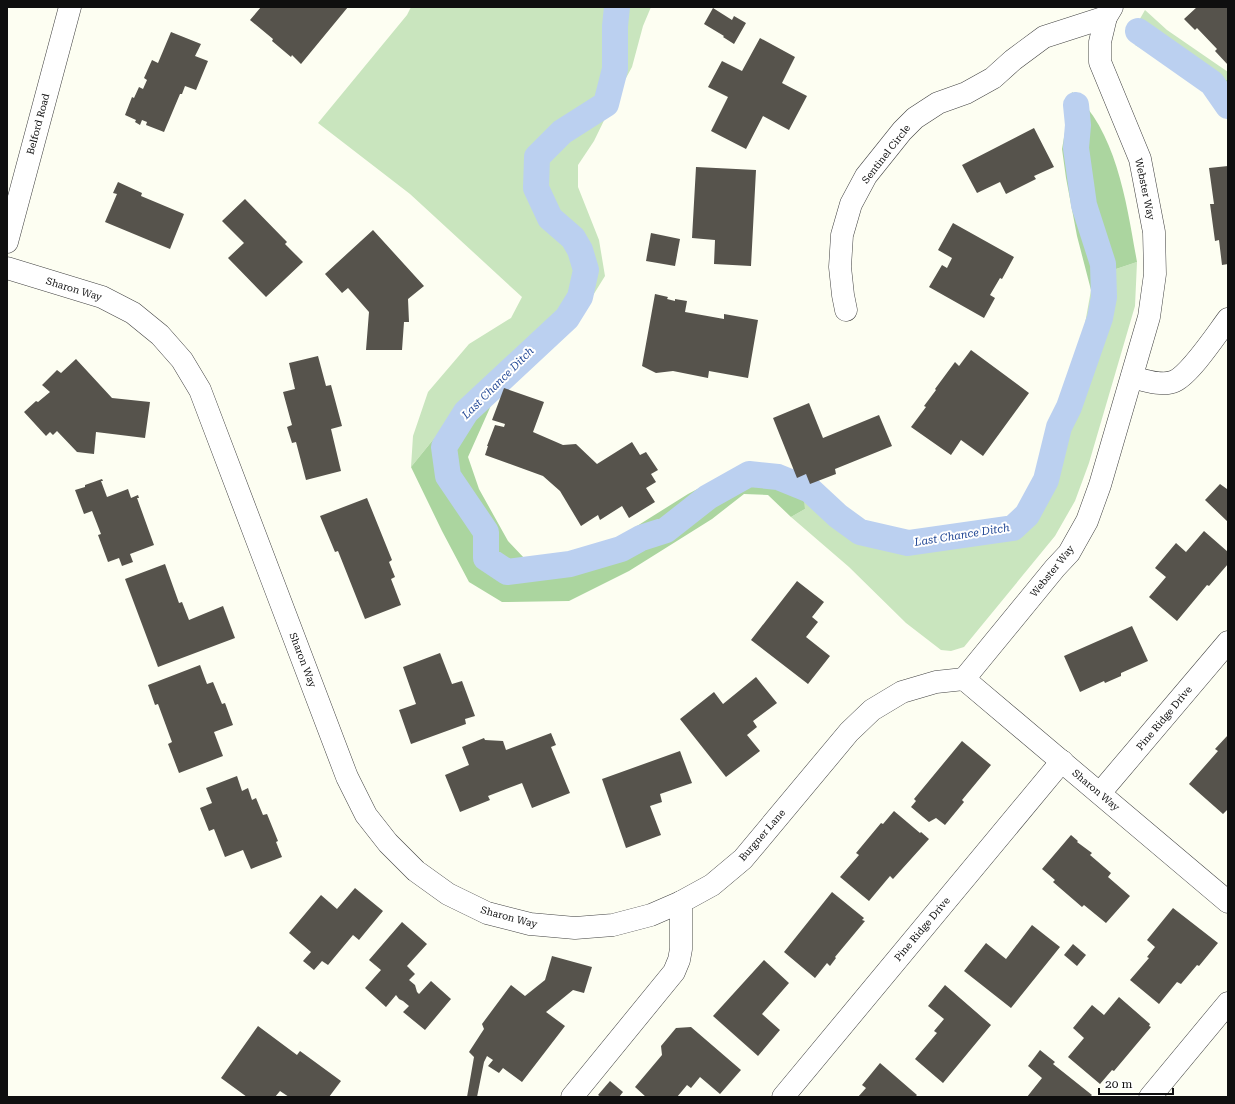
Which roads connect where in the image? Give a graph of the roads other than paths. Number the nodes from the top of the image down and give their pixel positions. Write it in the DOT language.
graph roads {
  1 [pos="70,7"];
  2 [pos="1109,12"];
  3 [pos="7,242"];
  4 [pos="7,268"];
  5 [pos="846,310"];
  6 [pos="1228,319"];
  7 [pos="1132,377"];
  8 [pos="1228,642"];
  9 [pos="964,679"];
  10 [pos="1062,761"];
  11 [pos="1100,793"];
  12 [pos="681,902"];
  13 [pos="1228,902"];
  14 [pos="1228,1003"];
  15 [pos="572,1097"];
  16 [pos="783,1097"];
  17 [pos="1150,1097"];
  1 -- 3 [label="street, Belford Road"];
  2 -- 5 [label="street, Sentinel Circle"];
  2 -- 7 [label="street, Webster Way"];
  4 -- 12 [label="street, Sharon Way"];
  6 -- 7 [label="street"];
  7 -- 9 [label="street, Webster Way"];
  8 -- 11 [label="street, Pine Ridge Drive"];
  9 -- 10 [label="street, Sharon Way"];
  9 -- 12 [label="street, Burgner Lane"];
  10 -- 11 [label="street, Sharon Way"];
  10 -- 16 [label="street, Pine Ridge Drive"];
  11 -- 13 [label="street, Sharon Way"];
  12 -- 15 [label="street"];
  14 -- 17 [label="street"];
}
